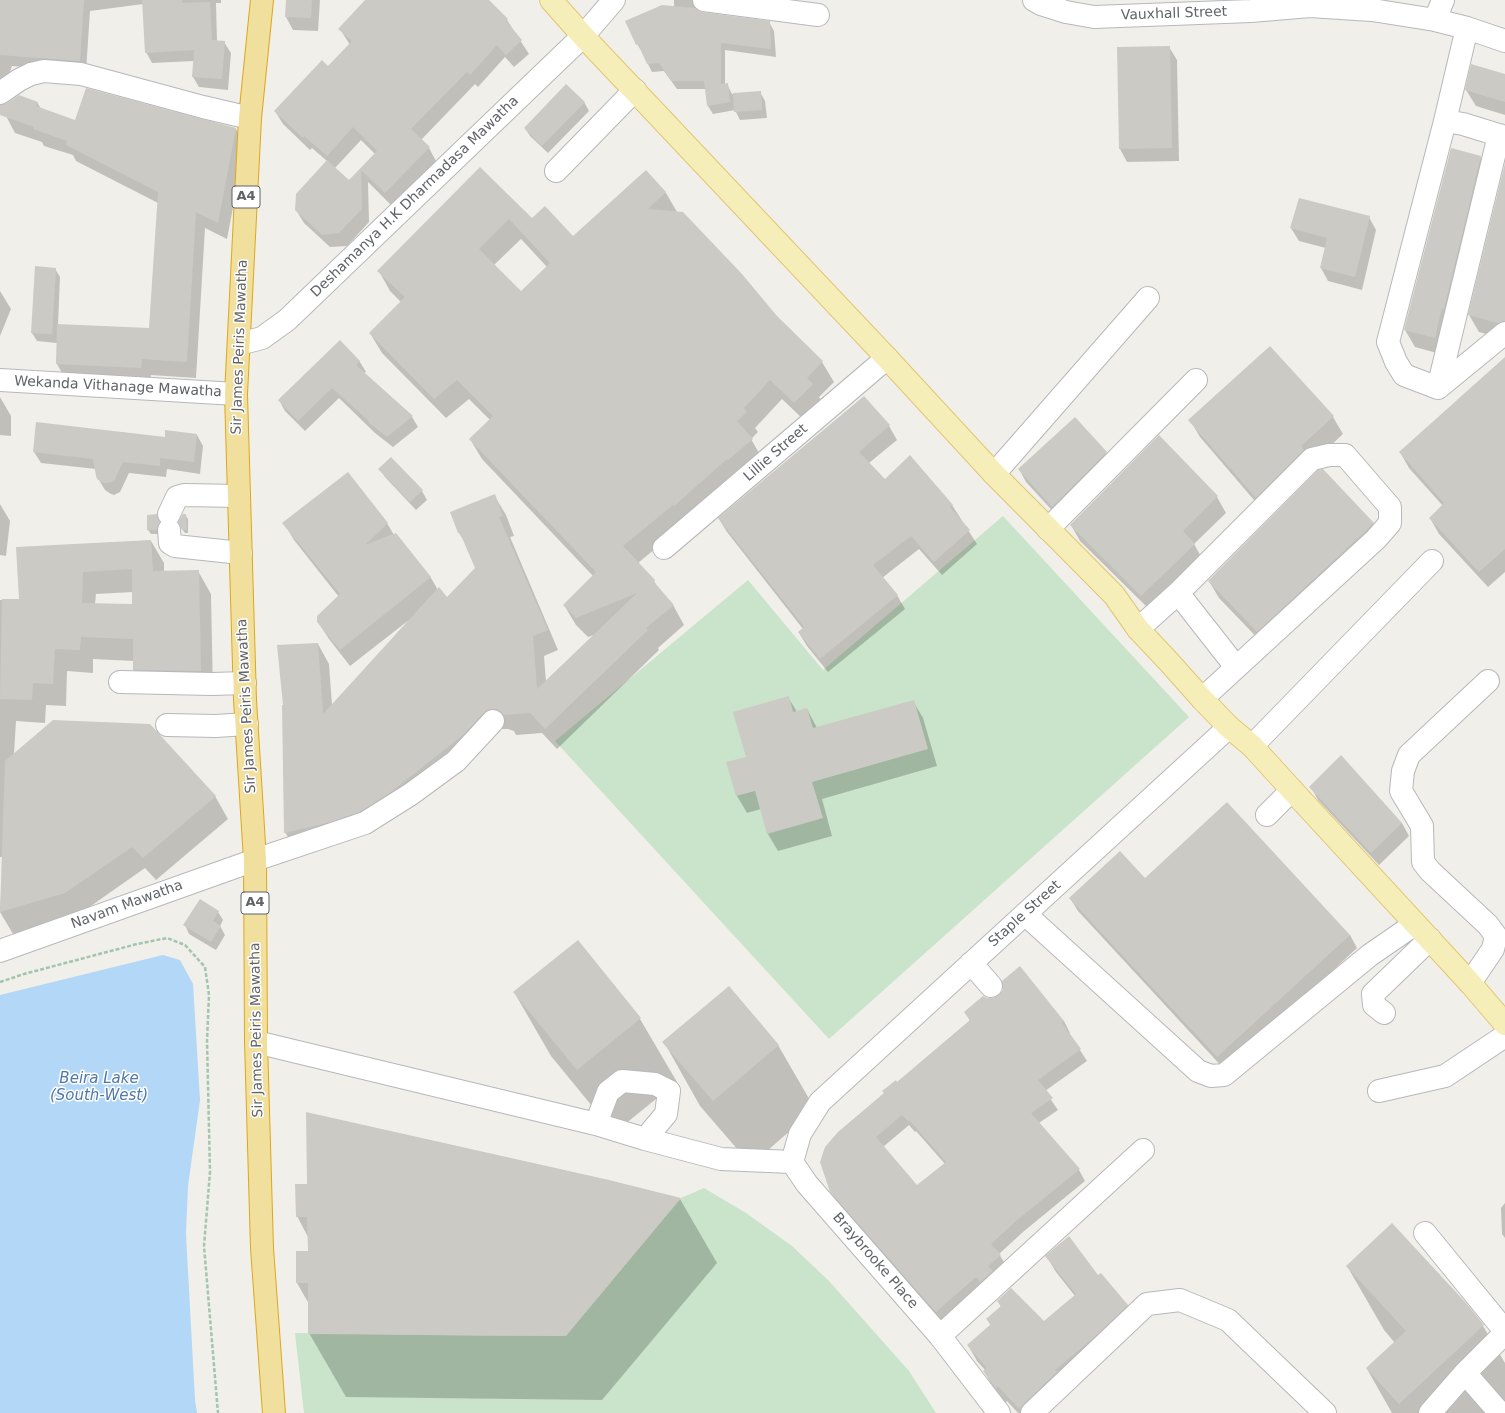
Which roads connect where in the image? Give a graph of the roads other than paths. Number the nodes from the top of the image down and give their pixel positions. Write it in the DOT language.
graph roads {
  1 [pos="262,0"];
  2 [pos="551,0"];
  3 [pos="614,0"];
  4 [pos="704,0"];
  5 [pos="1039,1"];
  6 [pos="1247,6"];
  7 [pos="1439,10"];
  8 [pos="818,15"];
  9 [pos="1467,28"];
  10 [pos="583,36"];
  11 [pos="1505,41"];
  12 [pos="635,90"];
  13 [pos="0,93"];
  14 [pos="250,118"];
  15 [pos="1445,121"];
  16 [pos="1502,136"];
  17 [pos="556,171"];
  18 [pos="1148,298"];
  19 [pos="1505,333"];
  20 [pos="239,344"];
  21 [pos="887,358"];
  22 [pos="0,380"];
  23 [pos="1196,380"];
  24 [pos="1438,388"];
  25 [pos="236,394"];
  26 [pos="994,474"];
  27 [pos="239,496"];
  28 [pos="1048,529"];
  29 [pos="664,548"];
  30 [pos="241,553"];
  31 [pos="1432,561"];
  32 [pos="1178,593"];
  33 [pos="1138,629"];
  34 [pos="1236,667"];
  35 [pos="1488,681"];
  36 [pos="120,682"];
  37 [pos="245,683"];
  38 [pos="1202,700"];
  39 [pos="493,721"];
  40 [pos="247,724"];
  41 [pos="167,725"];
  42 [pos="1229,727"];
  43 [pos="1252,746"];
  44 [pos="1292,790"];
  45 [pos="1266,815"];
  46 [pos="255,860"];
  47 [pos="1025,914"];
  48 [pos="1415,924"];
  49 [pos="1430,939"];
  50 [pos="0,951"];
  51 [pos="971,963"];
  52 [pos="1470,983"];
  53 [pos="991,986"];
  54 [pos="1384,1013"];
  55 [pos="1505,1024"];
  56 [pos="1505,1036"];
  57 [pos="256,1042"];
  58 [pos="1379,1091"];
  59 [pos="596,1124"];
  60 [pos="645,1139"];
  61 [pos="1143,1150"];
  62 [pos="792,1162"];
  63 [pos="1425,1233"];
  64 [pos="1505,1332"];
  65 [pos="940,1336"];
  66 [pos="1465,1373"];
  67 [pos="274,1413"];
  68 [pos="999,1413"];
  69 [pos="1032,1413"];
  70 [pos="1325,1413"];
  71 [pos="1430,1413"];
  72 [pos="1500,1413"];
  1 -- 14 [label="highway, Sir James Peiris Mawatha / A4"];
  2 -- 10 [label="main road"];
  3 -- 10 [label="street, Deshamanya H.K Dharmadasa Mawatha"];
  4 -- 8 [label="street"];
  5 -- 6 [label="street, Vauxhall Street"];
  6 -- 7 [label="street, Vauxhall Street"];
  7 -- 9 [label="street, Vauxhall Street"];
  9 -- 11 [label="street, Vauxhall Street"];
  9 -- 15 [label="street"];
  10 -- 12 [label="main road"];
  10 -- 20 [label="street, Deshamanya H.K Dharmadasa Mawatha"];
  12 -- 17 [label="street"];
  12 -- 21 [label="main road"];
  13 -- 14 [label="street"];
  14 -- 20 [label="highway, Sir James Peiris Mawatha / A4"];
  15 -- 16 [label="street"];
  15 -- 24 [label="street"];
  16 -- 24 [label="street"];
  18 -- 26 [label="street"];
  19 -- 24 [label="street"];
  20 -- 25 [label="highway, Sir James Peiris Mawatha / A4"];
  21 -- 26 [label="main road"];
  21 -- 29 [label="street, Lillie Street"];
  22 -- 25 [label="street, Wekanda Vithanage Mawatha"];
  23 -- 28 [label="street"];
  25 -- 27 [label="highway, Sir James Peiris Mawatha / A4"];
  26 -- 28 [label="main road"];
  27 -- 30 [label="highway, Sir James Peiris Mawatha / A4"];
  27 -- 30 [label="street"];
  28 -- 33 [label="main road"];
  30 -- 37 [label="highway, Sir James Peiris Mawatha / A4"];
  31 -- 43 [label="street"];
  32 -- 33 [label="street"];
  32 -- 34 [label="street"];
  32 -- 34 [label="street"];
  33 -- 38 [label="main road"];
  34 -- 38 [label="street"];
  35 -- 52 [label="street"];
  36 -- 37 [label="street"];
  37 -- 40 [label="highway, Sir James Peiris Mawatha / A4"];
  38 -- 42 [label="main road"];
  39 -- 46 [label="street, Navam Mawatha"];
  40 -- 41 [label="street"];
  40 -- 46 [label="highway, Sir James Peiris Mawatha / A4"];
  42 -- 43 [label="main road"];
  42 -- 47 [label="street, Staple Street"];
  43 -- 44 [label="main road"];
  44 -- 45 [label="street"];
  44 -- 48 [label="main road"];
  46 -- 50 [label="street, Navam Mawatha"];
  46 -- 57 [label="highway, Sir James Peiris Mawatha / A4"];
  47 -- 48 [label="street"];
  47 -- 51 [label="street, Staple Street"];
  48 -- 49 [label="main road"];
  49 -- 52 [label="main road"];
  49 -- 54 [label="street"];
  51 -- 53 [label="street"];
  51 -- 62 [label="street, Staple Street"];
  52 -- 55 [label="main road"];
  56 -- 58 [label="street"];
  57 -- 59 [label="street"];
  57 -- 67 [label="highway, Sir James Peiris Mawatha / A4"];
  59 -- 60 [label="street"];
  59 -- 60 [label="street"];
  60 -- 62 [label="street"];
  61 -- 65 [label="street"];
  62 -- 65 [label="street, Braybrooke Place"];
  63 -- 64 [label="street"];
  64 -- 66 [label="street"];
  65 -- 68 [label="street, Braybrooke Place"];
  66 -- 71 [label="street"];
  66 -- 72 [label="street"];
  69 -- 70 [label="street"];
}
